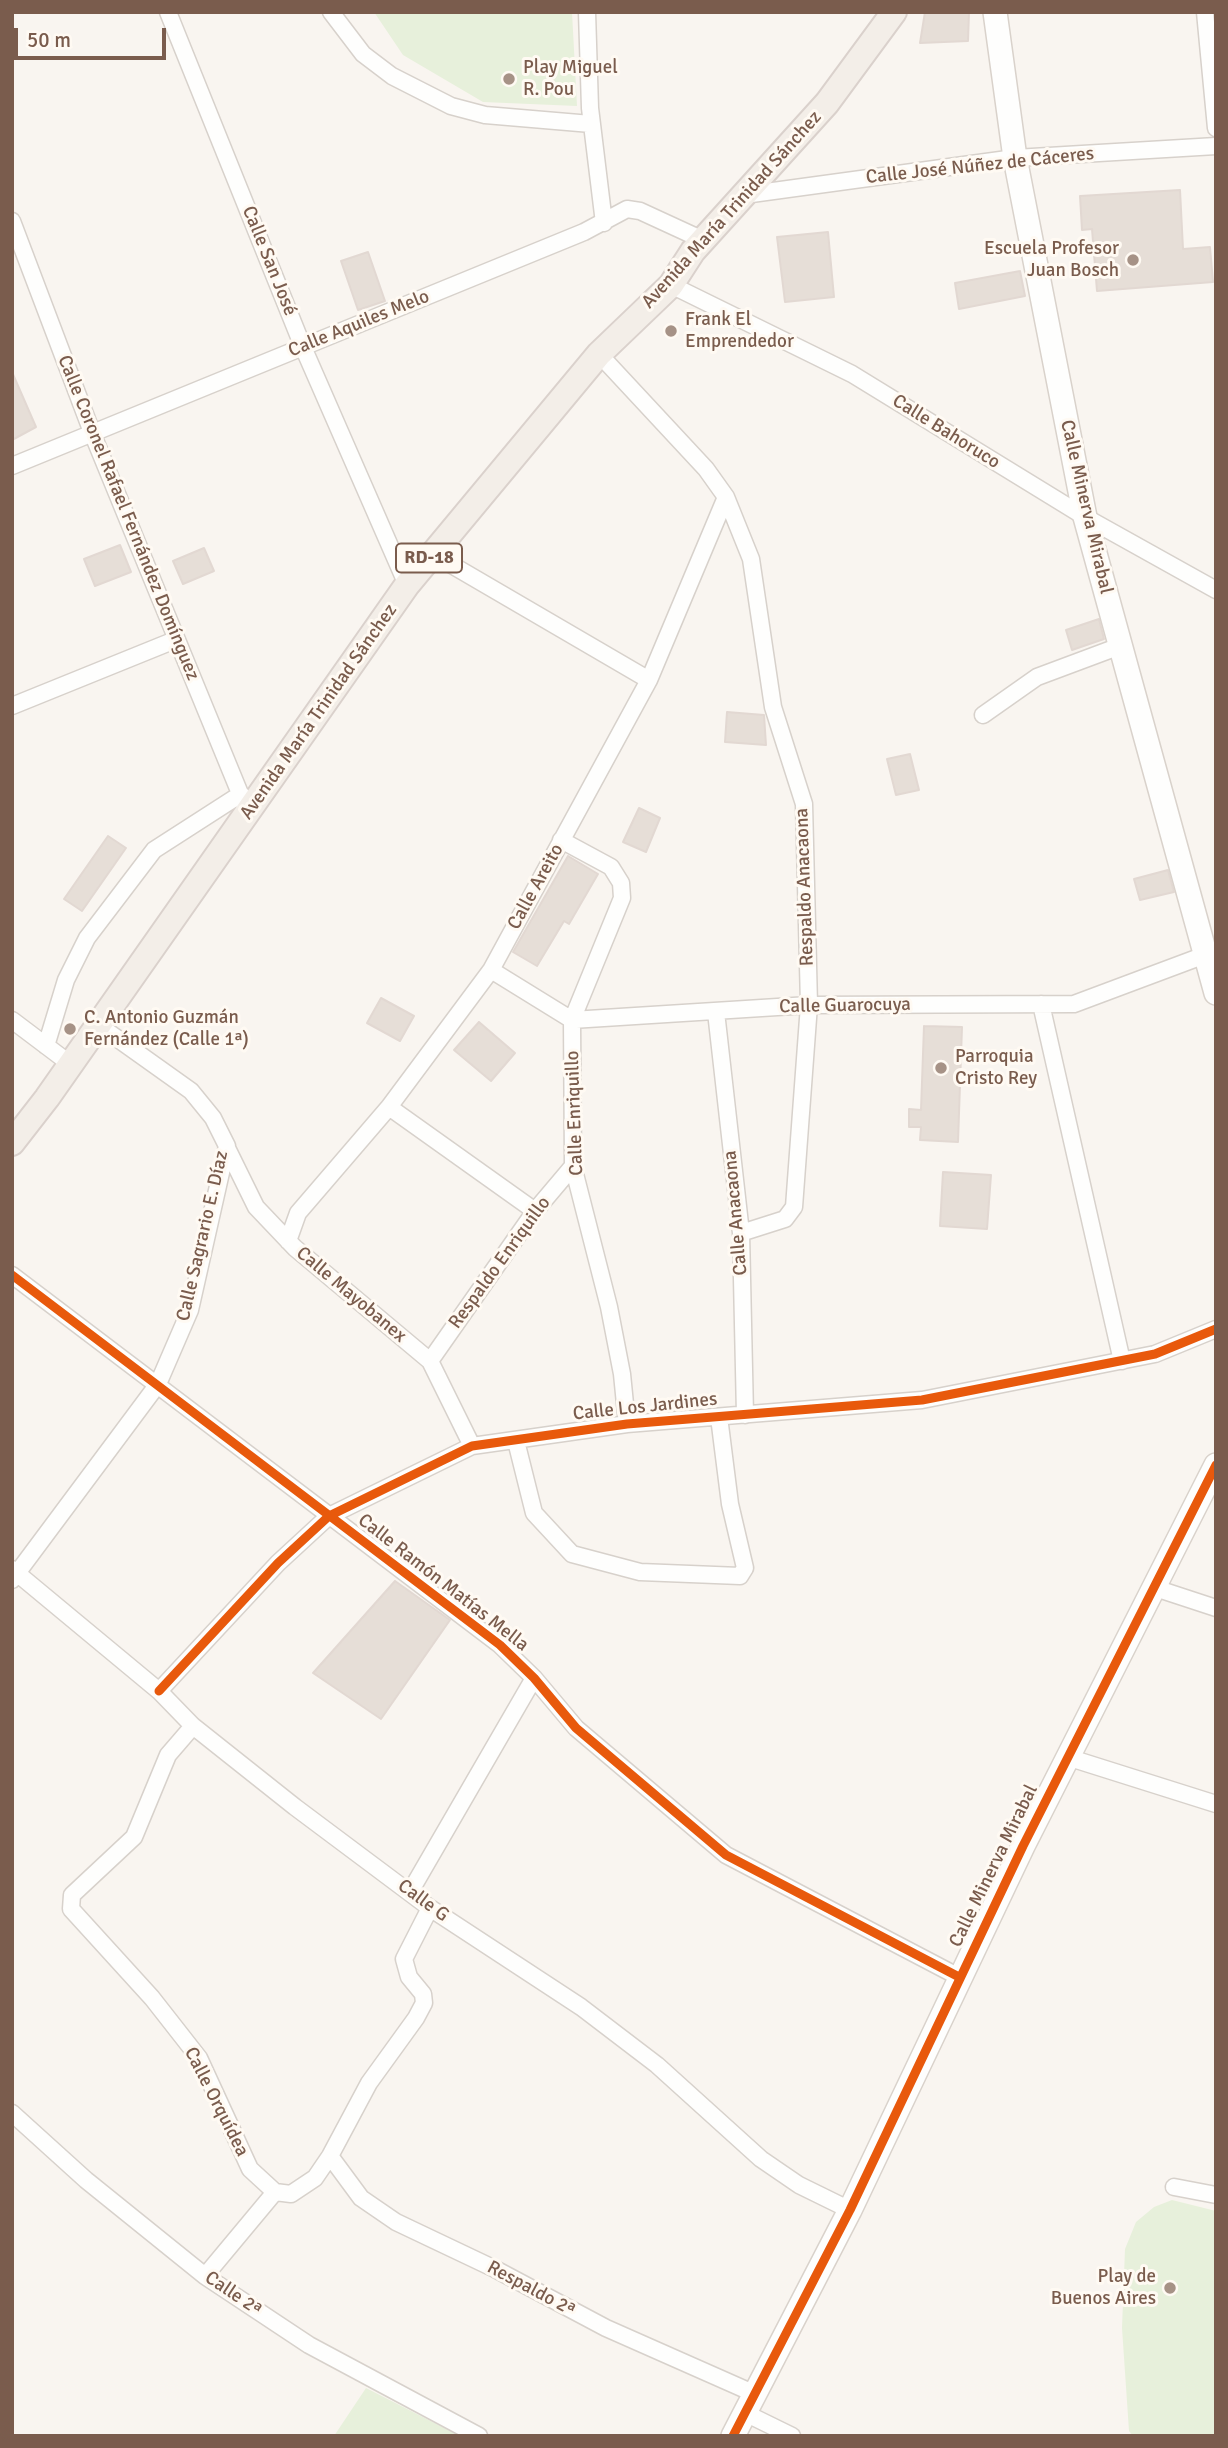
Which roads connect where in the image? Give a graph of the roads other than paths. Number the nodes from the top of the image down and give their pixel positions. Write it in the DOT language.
graph roads {
  1 [pos="168,12"];
  2 [pos="331,12"];
  3 [pos="587,12"];
  4 [pos="894,12"];
  5 [pos="995,12"];
  6 [pos="1205,12"];
  7 [pos="591,124"];
  8 [pos="1216,128"];
  9 [pos="1216,146"];
  10 [pos="1016,158"];
  11 [pos="744,195"];
  12 [pos="12,221"];
  13 [pos="604,223"];
  14 [pos="703,240"];
  15 [pos="671,285"];
  16 [pos="303,347"];
  17 [pos="599,354"];
  18 [pos="93,435"];
  19 [pos="12,466"];
  20 [pos="726,497"];
  21 [pos="1085,517"];
  22 [pos="433,554"];
  23 [pos="407,585"];
  24 [pos="1216,590"];
  25 [pos="175,640"];
  26 [pos="1120,646"];
  27 [pos="649,680"];
  28 [pos="12,706"];
  29 [pos="983,715"];
  30 [pos="244,804"];
  31 [pos="561,840"];
  32 [pos="1205,955"];
  33 [pos="491,970"];
  34 [pos="1216,993"];
  35 [pos="1041,1004"];
  36 [pos="809,1005"];
  37 [pos="716,1012"];
  38 [pos="12,1020"];
  39 [pos="572,1020"];
  40 [pos="97,1024"];
  41 [pos="46,1045"];
  42 [pos="69,1063"];
  43 [pos="389,1107"];
  44 [pos="12,1143"];
  45 [pos="227,1146"];
  46 [pos="573,1166"];
  47 [pos="535,1211"];
  48 [pos="741,1233"];
  49 [pos="288,1241"];
  50 [pos="12,1275"];
  51 [pos="1216,1329"];
  52 [pos="1122,1361"];
  53 [pos="430,1362"];
  54 [pos="158,1384"];
  55 [pos="746,1415"];
  56 [pos="719,1417"];
  57 [pos="627,1424"];
  58 [pos="516,1441"];
  59 [pos="472,1447"];
  60 [pos="1216,1465"];
  61 [pos="329,1516"];
  62 [pos="14,1574"];
  63 [pos="1153,1587"];
  64 [pos="1216,1608"];
  65 [pos="534,1678"];
  66 [pos="159,1691"];
  67 [pos="193,1726"];
  68 [pos="1068,1757"];
  69 [pos="1216,1804"];
  70 [pos="410,1892"];
  71 [pos="430,1908"];
  72 [pos="959,1977"];
  73 [pos="12,2113"];
  74 [pos="330,2156"];
  75 [pos="1174,2187"];
  76 [pos="275,2192"];
  77 [pos="1216,2195"];
  78 [pos="850,2210"];
  79 [pos="205,2276"];
  80 [pos="748,2402"];
  81 [pos="479,2436"];
  82 [pos="733,2436"];
  83 [pos="792,2436"];
  1 -- 16 [label="street, Calle San José"];
  2 -- 7 [label="street"];
  3 -- 7 [label="street"];
  4 -- 11 [label="main road, Avenida María Trinidad Sánchez / RD-18"];
  5 -- 10 [label="street, Calle Minerva Mirabal"];
  6 -- 8 [label="street"];
  7 -- 13 [label="street"];
  9 -- 10 [label="street, Calle José Núñez de Cáceres"];
  10 -- 11 [label="street, Calle José Núñez de Cáceres"];
  10 -- 21 [label="street, Calle Minerva Mirabal"];
  11 -- 14 [label="main road, Avenida María Trinidad Sánchez / RD-18"];
  12 -- 18 [label="street, Calle Coronel Rafael Fernández Domínguez"];
  13 -- 14 [label="street, Calle Aquiles Melo"];
  13 -- 16 [label="street, Calle Aquiles Melo"];
  14 -- 15 [label="main road, Avenida María Trinidad Sánchez / RD-18"];
  15 -- 17 [label="main road, Avenida María Trinidad Sánchez / RD-18"];
  15 -- 21 [label="street, Calle Bahoruco"];
  16 -- 18 [label="street, Calle Aquiles Melo"];
  16 -- 23 [label="street, Calle San José"];
  17 -- 20 [label="street, Respaldo Anacaona"];
  17 -- 22 [label="main road, Avenida María Trinidad Sánchez / RD-18"];
  18 -- 19 [label="street, Calle Aquiles Melo"];
  18 -- 25 [label="street, Calle Coronel Rafael Fernández Domínguez"];
  20 -- 27 [label="street, Calle Areito"];
  20 -- 36 [label="street, Respaldo Anacaona"];
  21 -- 24 [label="street, Calle Bahoruco"];
  21 -- 26 [label="street, Calle Minerva Mirabal"];
  22 -- 23 [label="main road, Avenida María Trinidad Sánchez / RD-18"];
  22 -- 27 [label="street"];
  23 -- 30 [label="main road, Avenida María Trinidad Sánchez / RD-18"];
  25 -- 28 [label="street"];
  25 -- 30 [label="street, Calle Coronel Rafael Fernández Domínguez"];
  26 -- 29 [label="street"];
  26 -- 32 [label="street, Calle Minerva Mirabal"];
  27 -- 31 [label="street, Calle Areito"];
  30 -- 40 [label="main road, Avenida María Trinidad Sánchez / RD-18"];
  30 -- 41 [label="street"];
  31 -- 33 [label="street, Calle Areito"];
  31 -- 39 [label="street, Calle Enriquillo"];
  32 -- 34 [label="street, Calle Minerva Mirabal"];
  32 -- 35 [label="street, Calle Guarocuya"];
  33 -- 39 [label="street"];
  33 -- 43 [label="street, Calle Areito"];
  35 -- 36 [label="street, Calle Guarocuya"];
  35 -- 52 [label="street"];
  36 -- 37 [label="street, Calle Guarocuya"];
  36 -- 48 [label="street, Respaldo Anacaona"];
  37 -- 39 [label="street, Calle Guarocuya"];
  37 -- 48 [label="street, Calle Anacaona"];
  38 -- 41 [label="street"];
  39 -- 46 [label="street, Calle Enriquillo"];
  40 -- 42 [label="main road, Avenida María Trinidad Sánchez / RD-18"];
  40 -- 45 [label="street, Calle Sagrario E. Díaz"];
  41 -- 42 [label="street"];
  42 -- 44 [label="main road, Avenida María Trinidad Sánchez / RD-18"];
  43 -- 47 [label="street"];
  43 -- 49 [label="street, Calle Areito"];
  45 -- 49 [label="street, Calle Mayobanex"];
  45 -- 54 [label="street, Calle Sagrario E. Díaz"];
  46 -- 47 [label="street, Respaldo Enriquillo"];
  46 -- 57 [label="street, Calle Enriquillo"];
  47 -- 53 [label="street, Respaldo Enriquillo"];
  48 -- 55 [label="street, Calle Anacaona"];
  49 -- 53 [label="street, Calle Mayobanex"];
  50 -- 54 [label="street, Calle Ramón Matías Mella"];
  51 -- 52 [label="street, Calle Los Jardines"];
  52 -- 55 [label="street, Calle Los Jardines"];
  53 -- 59 [label="street, Calle Mayobanex"];
  54 -- 61 [label="street, Calle Ramón Matías Mella"];
  54 -- 62 [label="street, Calle Sagrario E. Díaz"];
  55 -- 56 [label="street, Calle Los Jardines"];
  56 -- 57 [label="street, Calle Los Jardines"];
  56 -- 58 [label="street"];
  57 -- 58 [label="street, Calle Los Jardines"];
  58 -- 59 [label="street, Calle Los Jardines"];
  59 -- 61 [label="street, Calle Los Jardines"];
  60 -- 63 [label="street, Calle Minerva Mirabal"];
  61 -- 65 [label="street, Calle Ramón Matías Mella"];
  61 -- 66 [label="street, Calle Los Jardines"];
  62 -- 66 [label="street, Calle G"];
  63 -- 64 [label="street"];
  63 -- 68 [label="street, Calle Minerva Mirabal"];
  65 -- 70 [label="street"];
  65 -- 72 [label="street, Calle Ramón Matías Mella"];
  66 -- 67 [label="street, Calle G"];
  67 -- 70 [label="street, Calle G"];
  67 -- 76 [label="street, Calle Orquídea"];
  68 -- 69 [label="street"];
  68 -- 72 [label="street, Calle Minerva Mirabal"];
  70 -- 71 [label="street, Calle G"];
  71 -- 74 [label="street"];
  71 -- 78 [label="street, Calle G"];
  72 -- 78 [label="street, Calle Minerva Mirabal"];
  73 -- 79 [label="street, Calle 2ª"];
  74 -- 76 [label="street"];
  74 -- 80 [label="street, Respaldo 2ª"];
  75 -- 77 [label="street"];
  76 -- 79 [label="street"];
  78 -- 80 [label="street, Calle Minerva Mirabal"];
  79 -- 81 [label="street, Calle 2ª"];
  80 -- 82 [label="street, Calle Minerva Mirabal"];
  80 -- 83 [label="street, Respaldo 2ª"];
}
